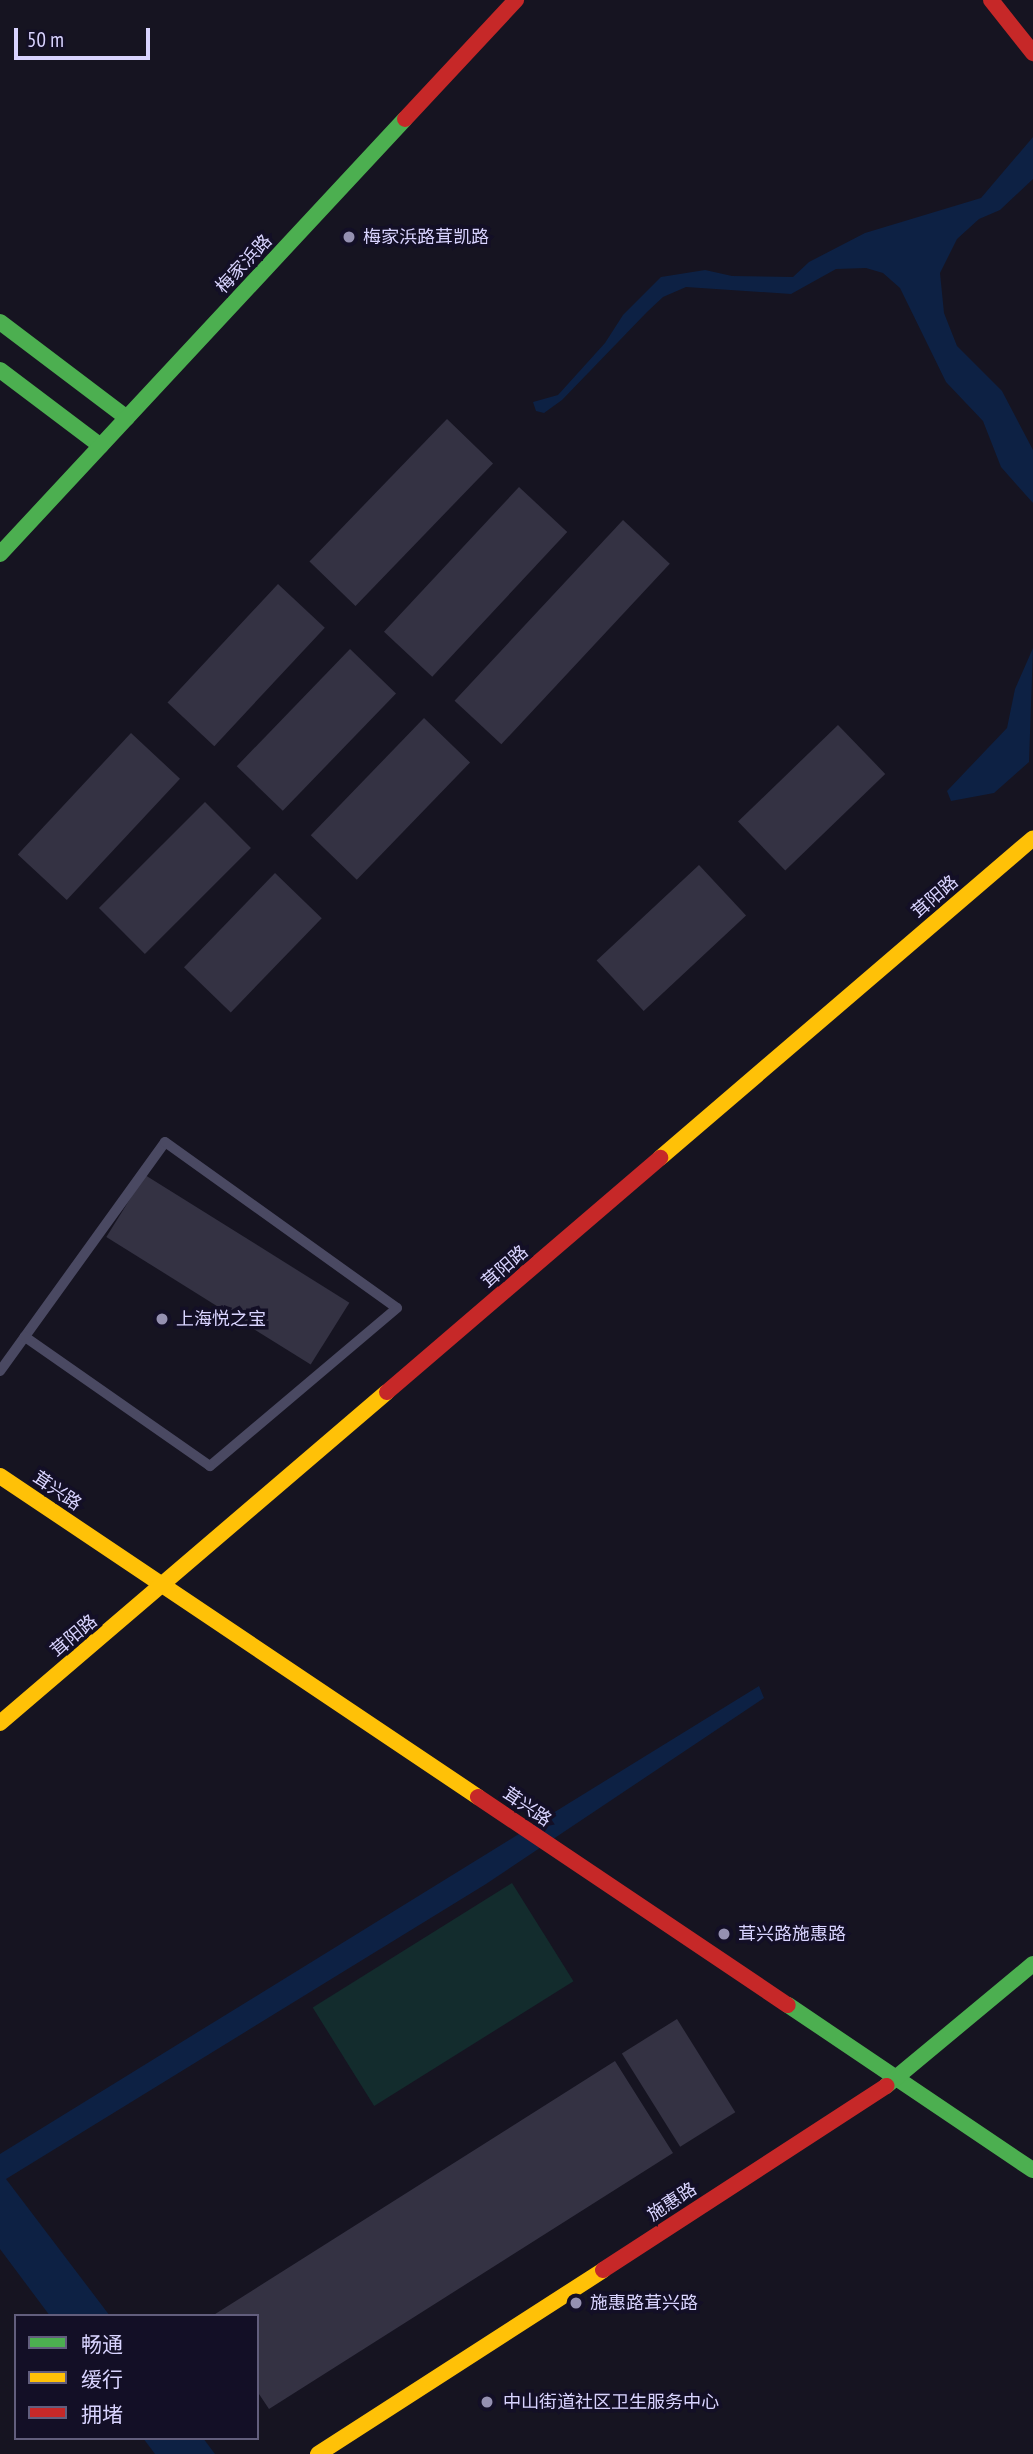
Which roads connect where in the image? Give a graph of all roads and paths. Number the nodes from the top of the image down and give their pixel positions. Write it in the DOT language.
graph roads {
  1 [pos="516,0"];
  2 [pos="991,0"];
  3 [pos="1033,53"];
  4 [pos="0,322"];
  5 [pos="0,370"];
  6 [pos="127,418"];
  7 [pos="101,446"];
  8 [pos="0,554"];
  9 [pos="1033,838"];
  10 [pos="25,1337"];
  11 [pos="0,1371"];
  12 [pos="0,1476"];
  13 [pos="164,1586"];
  14 [pos="0,1723"];
  15 [pos="1033,1964"];
  16 [pos="897,2078"];
  17 [pos="1033,2170"];
  18 [pos="318,2454"];
  1 -- 6 [label="main road, 梅家浜路"];
  2 -- 3 [label="main road"];
  4 -- 6 [label="main road"];
  5 -- 7 [label="main road"];
  6 -- 7 [label="main road, 梅家浜路"];
  7 -- 8 [label="main road, 梅家浜路"];
  9 -- 13 [label="main road, 茸阳路"];
  10 -- 10 [label="lane"];
  10 -- 11 [label="lane"];
  12 -- 13 [label="main road, 茸兴路"];
  13 -- 14 [label="main road, 茸阳路"];
  13 -- 16 [label="main road, 茸兴路"];
  15 -- 16 [label="main road, 施惠路"];
  16 -- 17 [label="main road, 茸兴路"];
  16 -- 18 [label="main road, 施惠路"];
}
